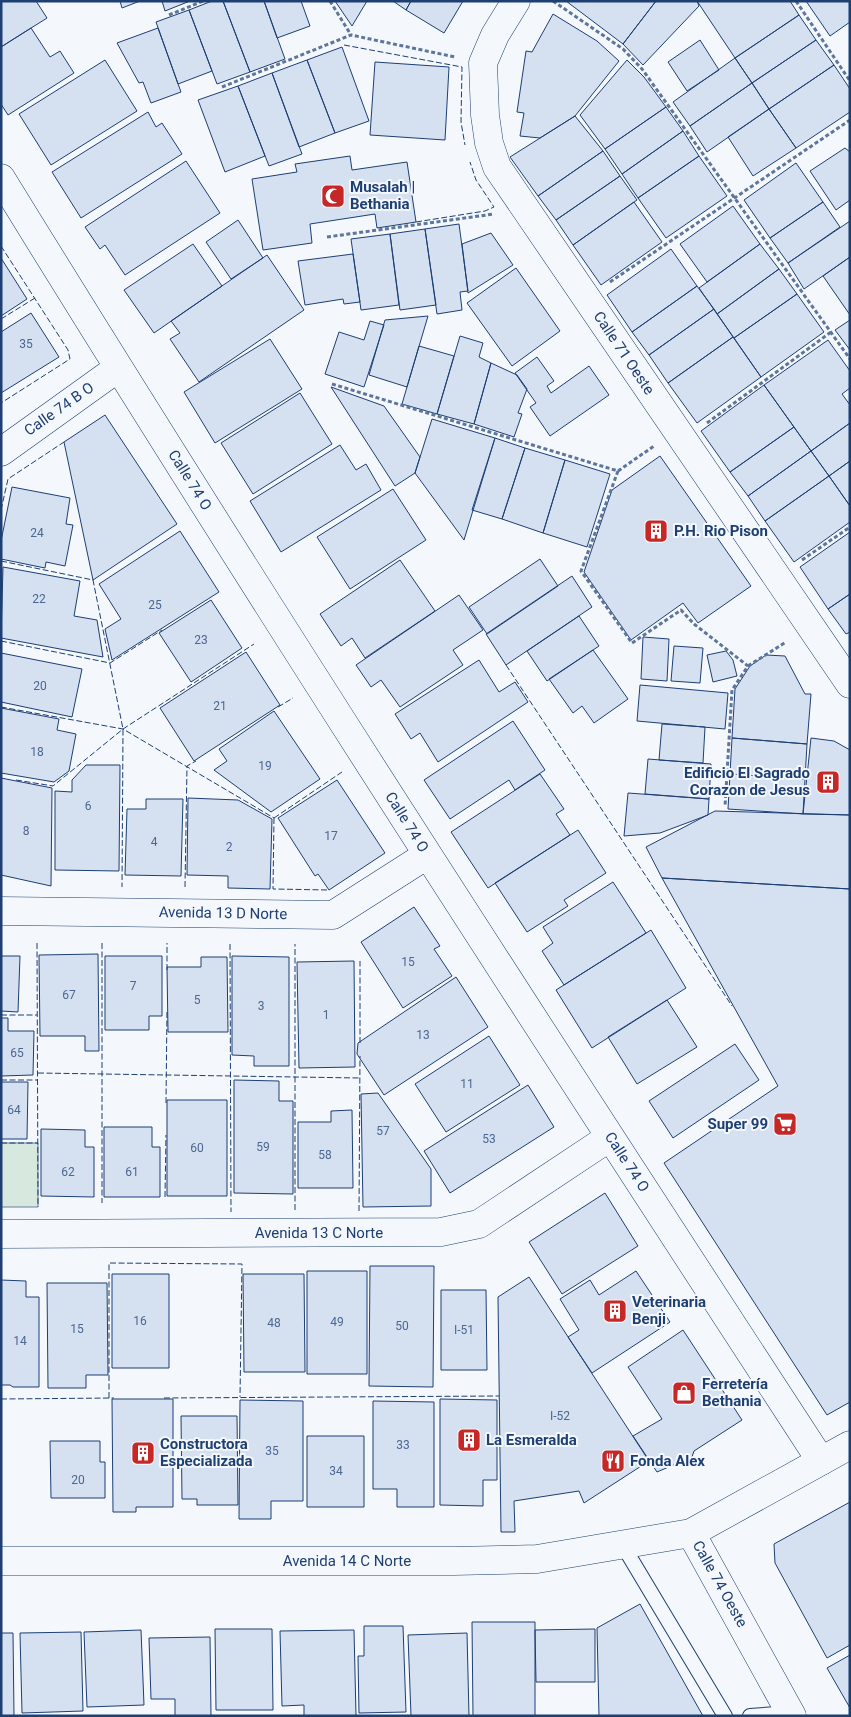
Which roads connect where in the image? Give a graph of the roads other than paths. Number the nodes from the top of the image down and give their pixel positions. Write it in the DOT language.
graph roads {
  1 [pos="516,1"];
  2 [pos="1,178"];
  3 [pos="118,368"];
  4 [pos="1,452"];
  5 [pos="850,684"];
  6 [pos="427,855"];
  7 [pos="1,911"];
  8 [pos="610,1137"];
  9 [pos="1,1234"];
  10 [pos="850,1445"];
  11 [pos="821,1461"];
  12 [pos="691,1533"];
  13 [pos="622,1544"];
  14 [pos="1,1561"];
  15 [pos="791,1714"];
  16 [pos="725,1716"];
  17 [pos="750,1716"];
  1 -- 5 [label="street, Calle 71 Oeste"];
  2 -- 3 [label="street, Calle 74 O"];
  3 -- 4 [label="street, Calle 74 B O"];
  3 -- 6 [label="street, Calle 74 O"];
  6 -- 7 [label="street, Avenida 13 D Norte"];
  6 -- 8 [label="street, Calle 74 O"];
  8 -- 9 [label="street, Avenida 13 C Norte"];
  8 -- 11 [label="street, Calle 74 O"];
  10 -- 11 [label="street, Calle 74 Oeste"];
  11 -- 12 [label="street, Calle 74 Oeste"];
  12 -- 13 [label="street, Avenida 14 C Norte"];
  12 -- 15 [label="street, Calle 74 Oeste"];
  13 -- 14 [label="street, Avenida 14 C Norte"];
  13 -- 16 [label="lane"];
  15 -- 17 [label="lane"];
}
